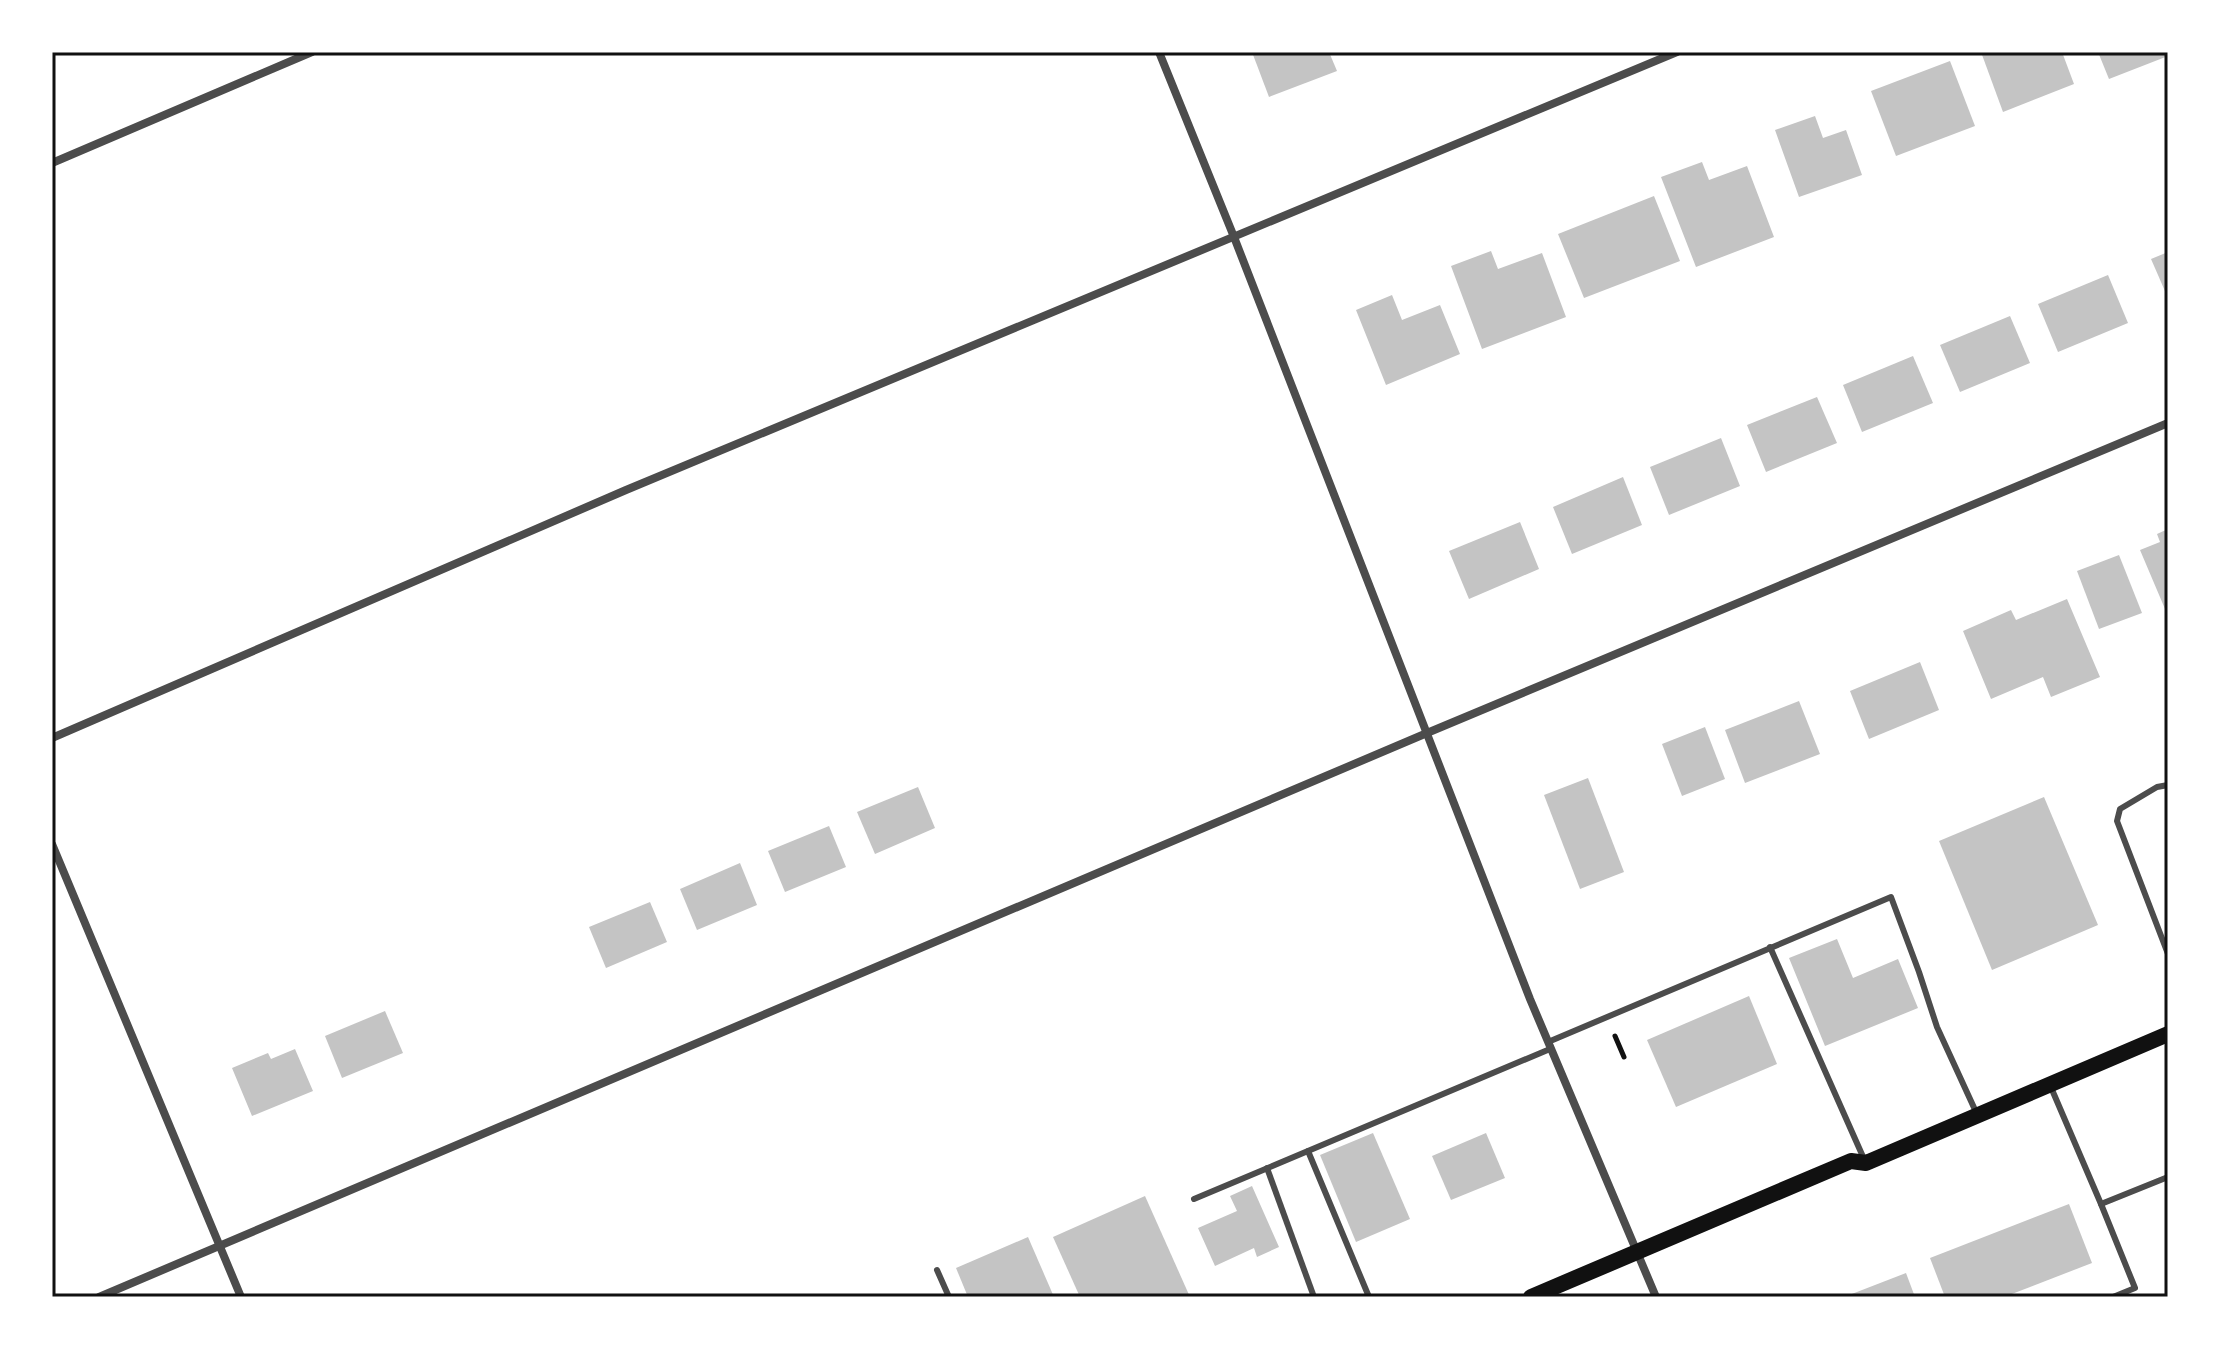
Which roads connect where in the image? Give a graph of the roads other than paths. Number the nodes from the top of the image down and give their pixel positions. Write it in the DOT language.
graph roads {
  1 [pos="312,52"];
  2 [pos="1159,52"];
  3 [pos="1677,52"];
  4 [pos="52,163"];
  5 [pos="1234,237"];
  6 [pos="2168,423"];
  7 [pos="1427,733"];
  8 [pos="52,738"];
  9 [pos="2168,785"];
  10 [pos="52,844"];
  11 [pos="1770,947"];
  12 [pos="2168,954"];
  13 [pos="2168,1034"];
  14 [pos="1549,1045"];
  15 [pos="2050,1085"];
  16 [pos="1978,1116"];
  17 [pos="1308,1151"];
  18 [pos="1866,1163"];
  19 [pos="1267,1168"];
  20 [pos="2168,1177"];
  21 [pos="1194,1199"];
  22 [pos="2101,1204"];
  23 [pos="219,1246"];
  24 [pos="1636,1252"];
  25 [pos="937,1270"];
  26 [pos="99,1297"];
  27 [pos="241,1297"];
  28 [pos="949,1297"];
  29 [pos="1314,1297"];
  30 [pos="1369,1297"];
  31 [pos="1531,1297"];
  32 [pos="1656,1297"];
  33 [pos="2113,1297"];
  1 -- 4 [label="street"];
  2 -- 5 [label="street"];
  3 -- 5 [label="street"];
  5 -- 7 [label="street"];
  5 -- 8 [label="street"];
  6 -- 7 [label="street"];
  7 -- 14 [label="street"];
  7 -- 23 [label="street"];
  9 -- 12 [label="lane"];
  10 -- 23 [label="street"];
  11 -- 14 [label="lane"];
  11 -- 16 [label="lane"];
  11 -- 18 [label="lane"];
  13 -- 15 [label="main road"];
  14 -- 17 [label="lane"];
  14 -- 24 [label="street"];
  15 -- 16 [label="main road"];
  15 -- 22 [label="lane"];
  16 -- 18 [label="main road"];
  17 -- 19 [label="lane"];
  17 -- 30 [label="lane"];
  18 -- 24 [label="main road"];
  19 -- 21 [label="lane"];
  19 -- 29 [label="lane"];
  20 -- 22 [label="lane"];
  22 -- 33 [label="lane"];
  23 -- 26 [label="street"];
  23 -- 27 [label="street"];
  24 -- 31 [label="main road"];
  24 -- 32 [label="street"];
  25 -- 28 [label="lane"];
}
